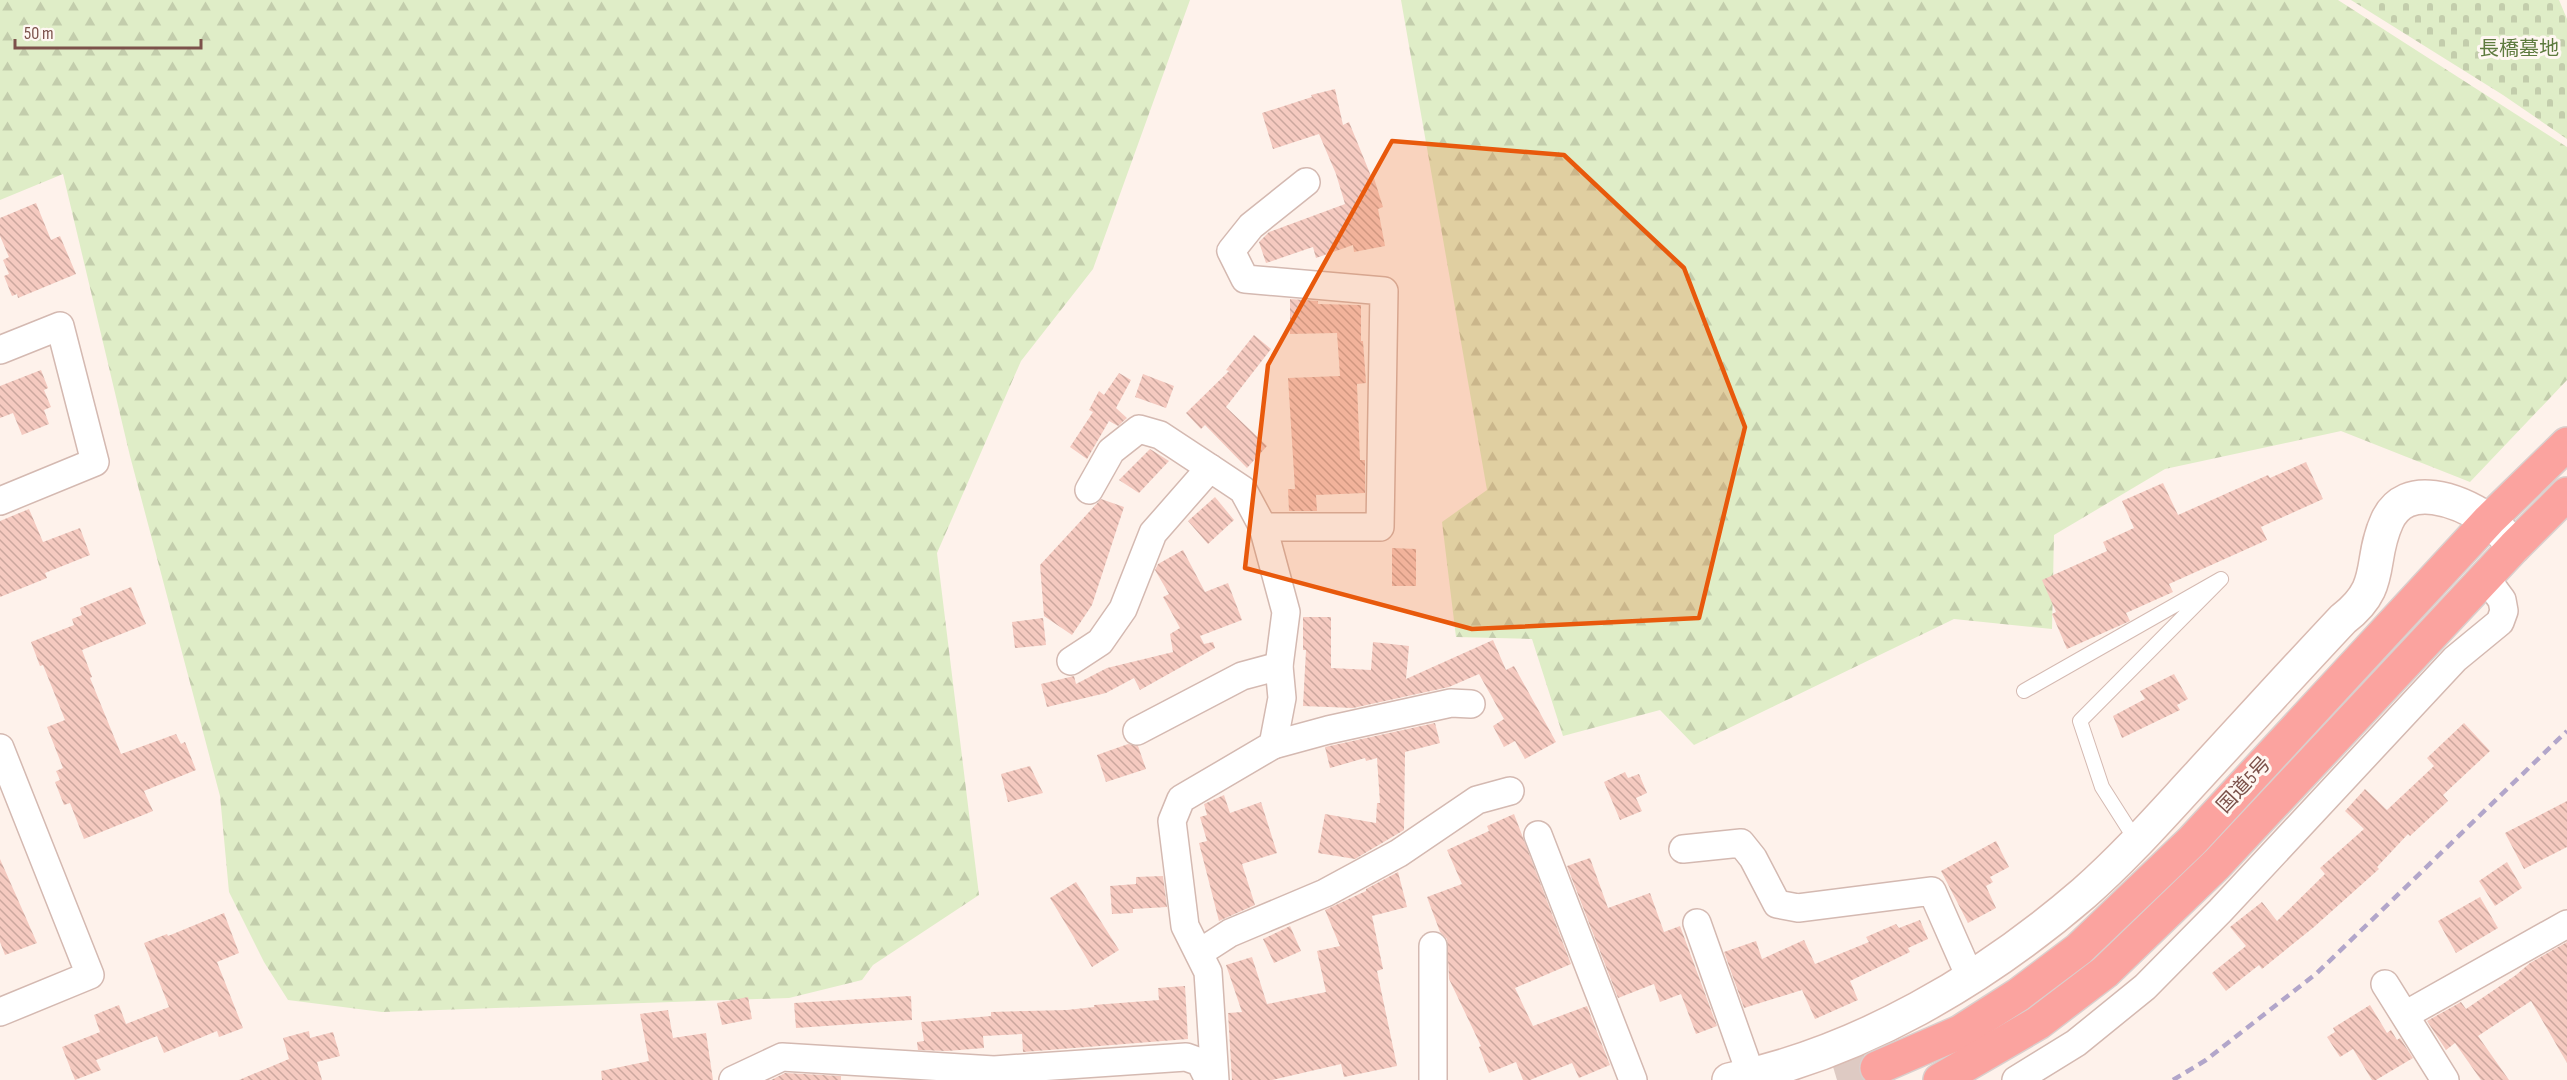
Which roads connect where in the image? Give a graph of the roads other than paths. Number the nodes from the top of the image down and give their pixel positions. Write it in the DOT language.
graph roads {
  1 [pos="1306,182"];
  2 [pos="0,350"];
  3 [pos="2567,444"];
  4 [pos="1209,468"];
  5 [pos="1089,490"];
  6 [pos="2567,494"];
  7 [pos="0,501"];
  8 [pos="2489,520"];
  9 [pos="1263,527"];
  10 [pos="2514,547"];
  11 [pos="2485,577"];
  12 [pos="1071,661"];
  13 [pos="1279,666"];
  14 [pos="2024,691"];
  15 [pos="1471,704"];
  16 [pos="1137,731"];
  17 [pos="1273,745"];
  18 [pos="1,752"];
  19 [pos="1510,791"];
  20 [pos="1538,835"];
  21 [pos="2138,842"];
  22 [pos="1683,849"];
  23 [pos="1697,923"];
  24 [pos="2567,924"];
  25 [pos="1432,945"];
  26 [pos="1199,953"];
  27 [pos="1970,978"];
  28 [pos="2385,984"];
  29 [pos="0,1012"];
  30 [pos="2405,1015"];
  31 [pos="1877,1068"];
  32 [pos="1801,1070"];
  33 [pos="1740,1078"];
  34 [pos="733,1080"];
  35 [pos="1209,1080"];
  36 [pos="1215,1080"];
  37 [pos="1433,1080"];
  38 [pos="1633,1080"];
  39 [pos="1940,1080"];
  40 [pos="2016,1080"];
  41 [pos="2445,1080"];
  1 -- 9 [label="street"];
  2 -- 7 [label="street"];
  3 -- 8 [label="highway, 国道5号"];
  4 -- 5 [label="street"];
  4 -- 9 [label="street"];
  4 -- 12 [label="street"];
  6 -- 10 [label="highway, 国道5号"];
  8 -- 10 [label="street"];
  8 -- 21 [label="street"];
  8 -- 31 [label="highway, 国道5号"];
  9 -- 13 [label="street"];
  10 -- 11 [label="highway, 国道5号"];
  11 -- 39 [label="highway, 国道5号"];
  11 -- 40 [label="street"];
  13 -- 16 [label="street"];
  13 -- 17 [label="street"];
  14 -- 21 [label="lane"];
  15 -- 17 [label="street"];
  17 -- 26 [label="street"];
  18 -- 29 [label="street"];
  19 -- 26 [label="street"];
  20 -- 38 [label="street"];
  21 -- 27 [label="street"];
  22 -- 27 [label="street"];
  23 -- 33 [label="street"];
  24 -- 30 [label="street"];
  25 -- 37 [label="street"];
  26 -- 36 [label="street"];
  27 -- 32 [label="street"];
  28 -- 30 [label="street"];
  30 -- 41 [label="street"];
  32 -- 33 [label="street"];
  34 -- 35 [label="street"];
}
